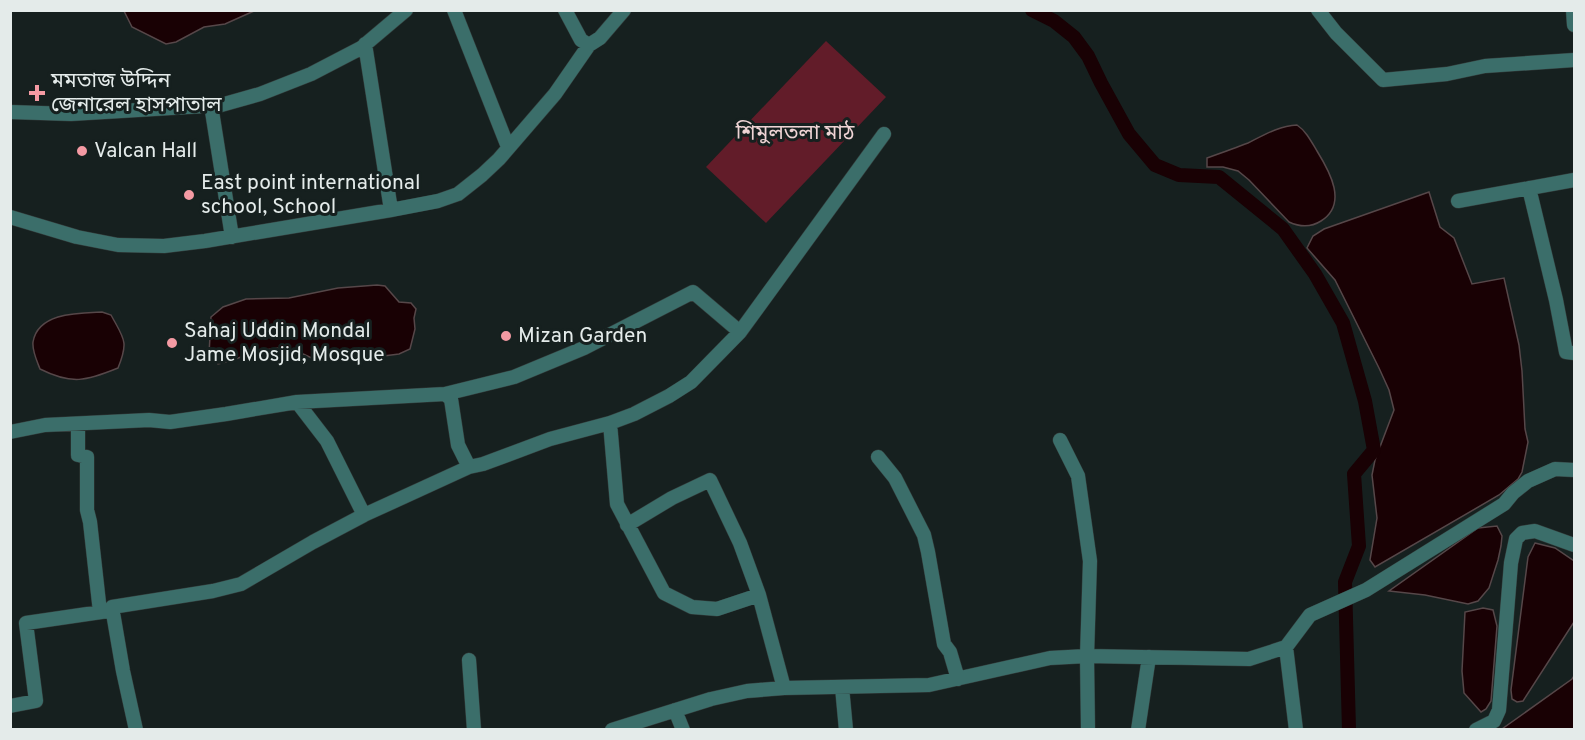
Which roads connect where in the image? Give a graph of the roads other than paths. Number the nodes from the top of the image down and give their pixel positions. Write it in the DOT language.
graph roads {
  1 [pos="406,10"];
  2 [pos="454,10"];
  3 [pos="565,10"];
  4 [pos="624,10"];
  5 [pos="1318,10"];
  6 [pos="1573,10"];
  7 [pos="1575,25"];
  8 [pos="365,44"];
  9 [pos="589,45"];
  10 [pos="1575,60"];
  11 [pos="211,105"];
  12 [pos="10,112"];
  13 [pos="884,134"];
  14 [pos="508,147"];
  15 [pos="1575,180"];
  16 [pos="1529,188"];
  17 [pos="1458,201"];
  18 [pos="391,210"];
  19 [pos="10,217"];
  20 [pos="232,237"];
  21 [pos="740,332"];
  22 [pos="1575,353"];
  23 [pos="445,394"];
  24 [pos="297,402"];
  25 [pos="610,423"];
  26 [pos="78,424"];
  27 [pos="10,432"];
  28 [pos="1060,440"];
  29 [pos="878,457"];
  30 [pos="469,467"];
  31 [pos="1575,470"];
  32 [pos="364,515"];
  33 [pos="627,525"];
  34 [pos="1575,545"];
  35 [pos="759,595"];
  36 [pos="106,611"];
  37 [pos="1286,647"];
  38 [pos="1087,656"];
  39 [pos="1149,657"];
  40 [pos="469,660"];
  41 [pos="958,679"];
  42 [pos="842,687"];
  43 [pos="784,688"];
  44 [pos="10,706"];
  45 [pos="675,710"];
  46 [pos="136,729"];
  47 [pos="474,729"];
  48 [pos="612,729"];
  49 [pos="683,729"];
  50 [pos="846,729"];
  51 [pos="1088,729"];
  52 [pos="1138,729"];
  53 [pos="1296,729"];
  54 [pos="1476,729"];
  1 -- 8 [label="street"];
  2 -- 14 [label="street"];
  3 -- 9 [label="street"];
  4 -- 9 [label="street"];
  5 -- 10 [label="street"];
  6 -- 7 [label="street"];
  8 -- 11 [label="street"];
  8 -- 18 [label="street"];
  9 -- 14 [label="street"];
  11 -- 12 [label="street"];
  11 -- 20 [label="street"];
  13 -- 21 [label="street"];
  14 -- 18 [label="street"];
  15 -- 16 [label="street"];
  16 -- 17 [label="street"];
  16 -- 22 [label="street"];
  18 -- 20 [label="street"];
  19 -- 20 [label="street"];
  21 -- 23 [label="street"];
  21 -- 25 [label="street"];
  23 -- 24 [label="street"];
  23 -- 30 [label="street"];
  24 -- 26 [label="street"];
  24 -- 32 [label="street"];
  25 -- 30 [label="street"];
  25 -- 33 [label="street"];
  26 -- 27 [label="street"];
  26 -- 36 [label="street"];
  28 -- 38 [label="street"];
  29 -- 41 [label="street"];
  30 -- 32 [label="street"];
  31 -- 37 [label="street"];
  32 -- 36 [label="street"];
  33 -- 35 [label="street"];
  33 -- 35 [label="street"];
  34 -- 54 [label="street"];
  35 -- 43 [label="street"];
  36 -- 44 [label="street"];
  36 -- 46 [label="street"];
  37 -- 39 [label="street"];
  37 -- 53 [label="street"];
  38 -- 39 [label="street"];
  38 -- 41 [label="street"];
  38 -- 51 [label="street"];
  39 -- 52 [label="street"];
  40 -- 47 [label="street"];
  41 -- 42 [label="street"];
  42 -- 43 [label="street"];
  42 -- 50 [label="street"];
  43 -- 45 [label="street"];
  45 -- 48 [label="street"];
  45 -- 49 [label="street"];
}
